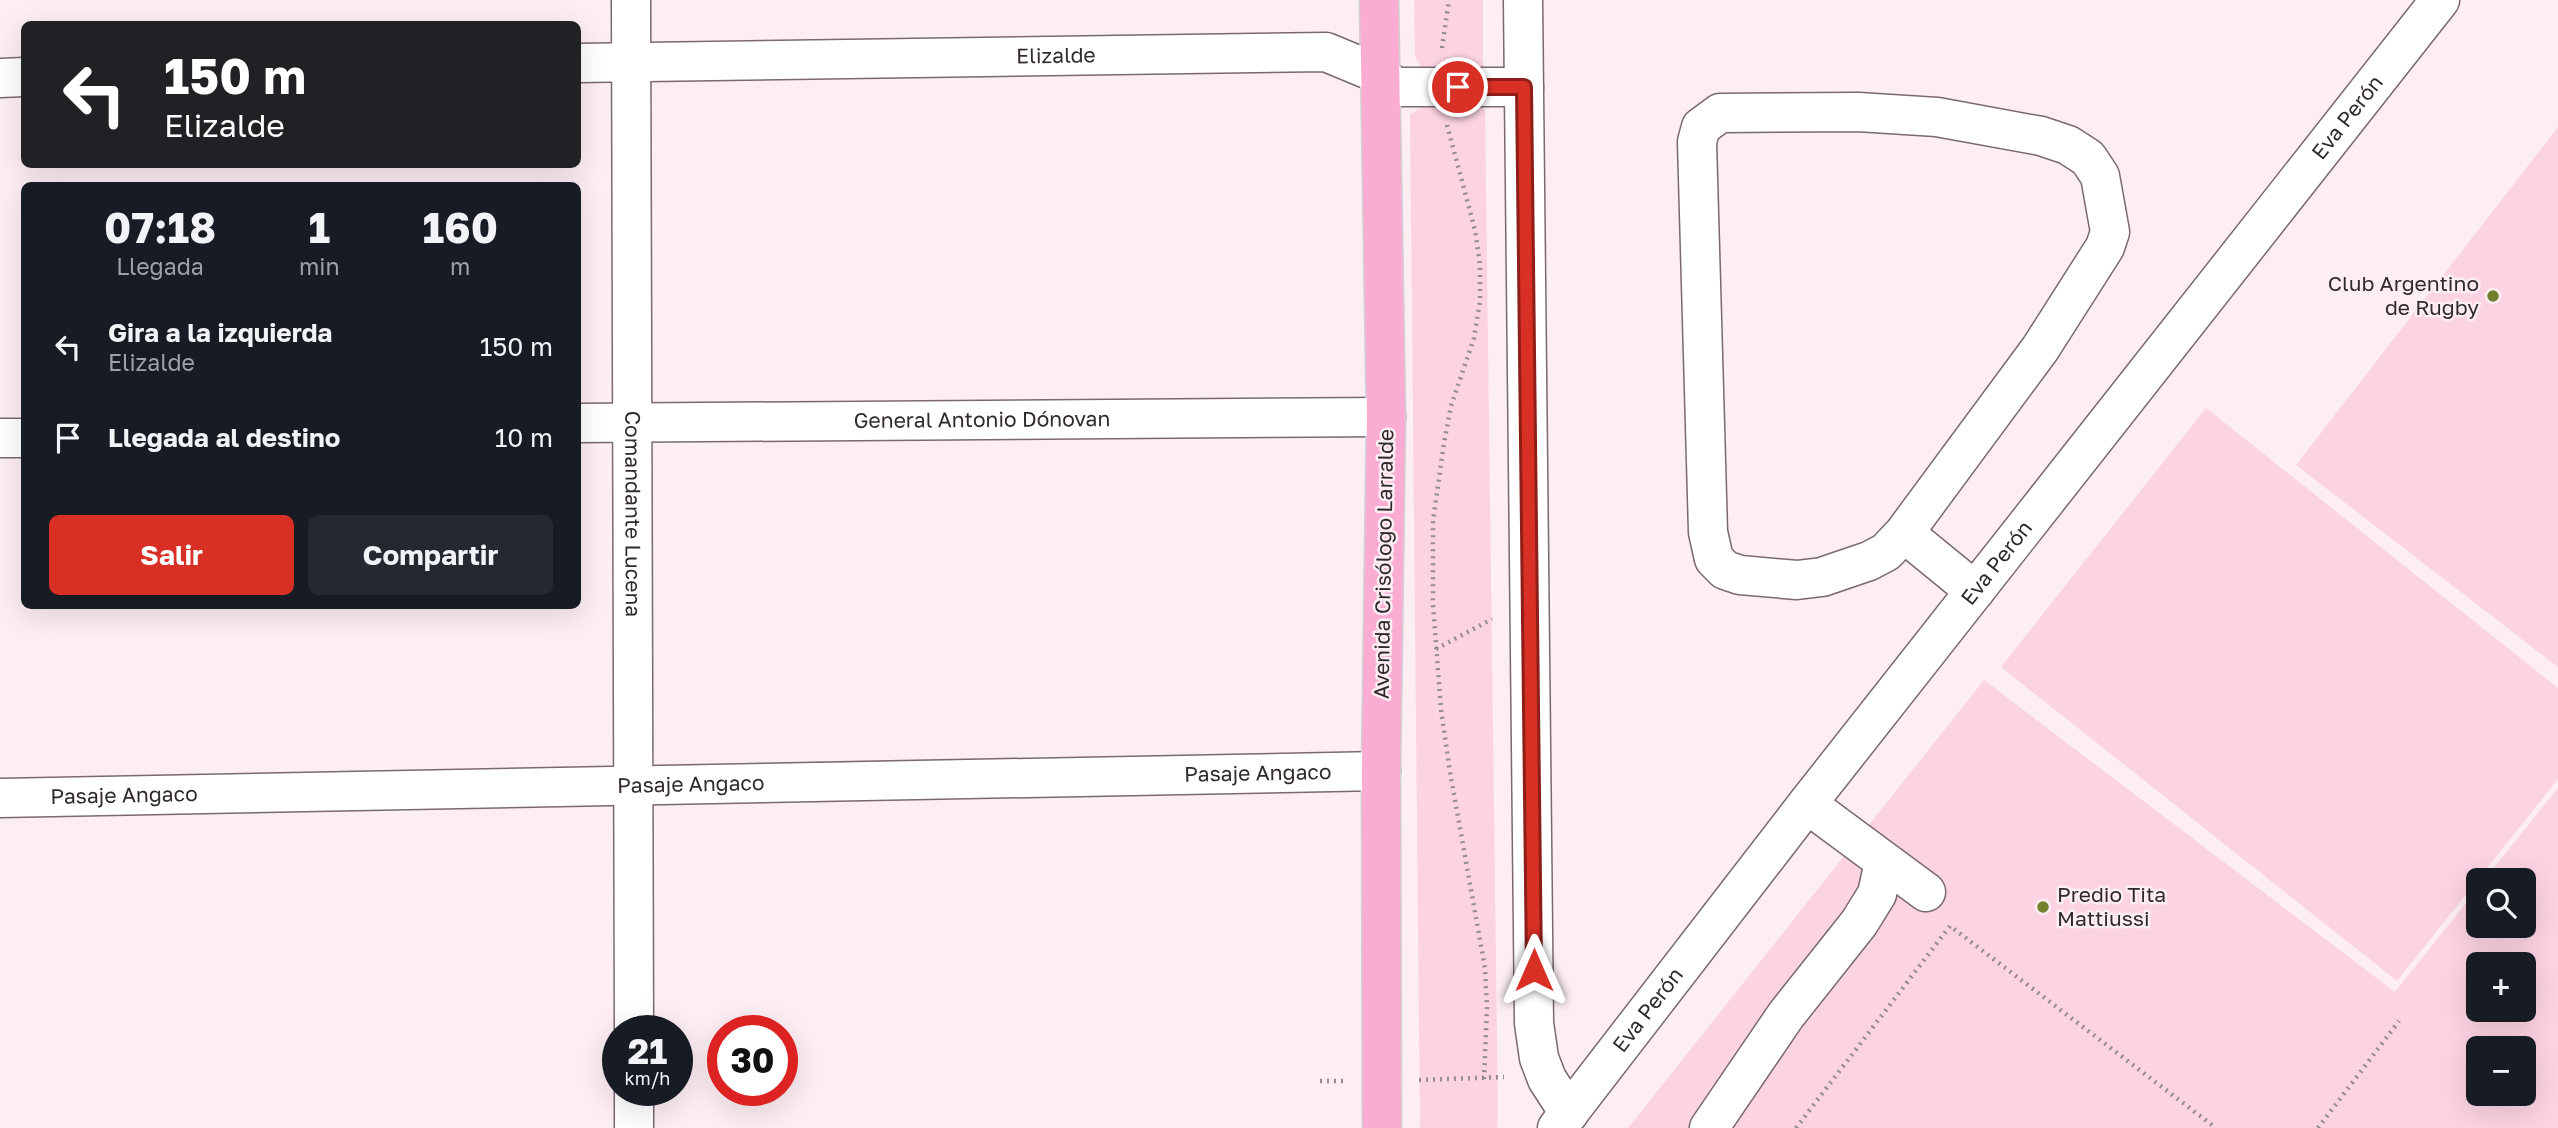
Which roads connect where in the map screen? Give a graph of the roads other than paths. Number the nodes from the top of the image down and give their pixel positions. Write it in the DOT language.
graph roads {
  1 [pos="631,0"];
  2 [pos="1379,0"];
  3 [pos="1523,0"];
  4 [pos="2440,0"];
  5 [pos="632,62"];
  6 [pos="581,63"];
  7 [pos="1379,74"];
  8 [pos="21,77"];
  9 [pos="0,78"];
  10 [pos="1524,87"];
  11 [pos="1386,417"];
  12 [pos="633,422"];
  13 [pos="581,423"];
  14 [pos="0,438"];
  15 [pos="21,438"];
  16 [pos="1905,533"];
  17 [pos="1975,591"];
  18 [pos="1381,771"];
  19 [pos="634,786"];
  20 [pos="0,798"];
  21 [pos="1807,804"];
  22 [pos="1884,862"];
  23 [pos="1926,892"];
  24 [pos="634,1015"];
  25 [pos="634,1106"];
  26 [pos="1563,1121"];
  27 [pos="634,1128"];
  28 [pos="1382,1128"];
  29 [pos="1709,1128"];
  1 -- 5 [label="street, Comandante Lucena"];
  2 -- 7 [label="main road, Avenida Crisólogo Larralde"];
  3 -- 10 [label="street"];
  4 -- 17 [label="street, Eva Perón"];
  5 -- 6 [label="street, Elizalde"];
  5 -- 7 [label="street, Elizalde"];
  5 -- 12 [label="street, Comandante Lucena"];
  7 -- 10 [label="street, Elizalde"];
  7 -- 11 [label="main road, Avenida Crisólogo Larralde"];
  8 -- 9 [label="street"];
  10 -- 26 [label="street"];
  11 -- 12 [label="street, General Antonio Dónovan"];
  11 -- 18 [label="main road, Avenida Crisólogo Larralde"];
  12 -- 13 [label="street, General Antonio Dónovan"];
  12 -- 19 [label="street, Comandante Lucena"];
  14 -- 15 [label="street"];
  16 -- 16 [label="street"];
  16 -- 17 [label="street"];
  17 -- 21 [label="street, Eva Perón"];
  18 -- 19 [label="street, Pasaje Angaco"];
  18 -- 28 [label="main road, Avenida Crisólogo Larralde"];
  19 -- 20 [label="street, Pasaje Angaco"];
  19 -- 24 [label="street, Comandante Lucena"];
  21 -- 22 [label="street"];
  21 -- 26 [label="street, Eva Perón"];
  22 -- 23 [label="street"];
  22 -- 29 [label="street"];
  25 -- 27 [label="street"];
}
